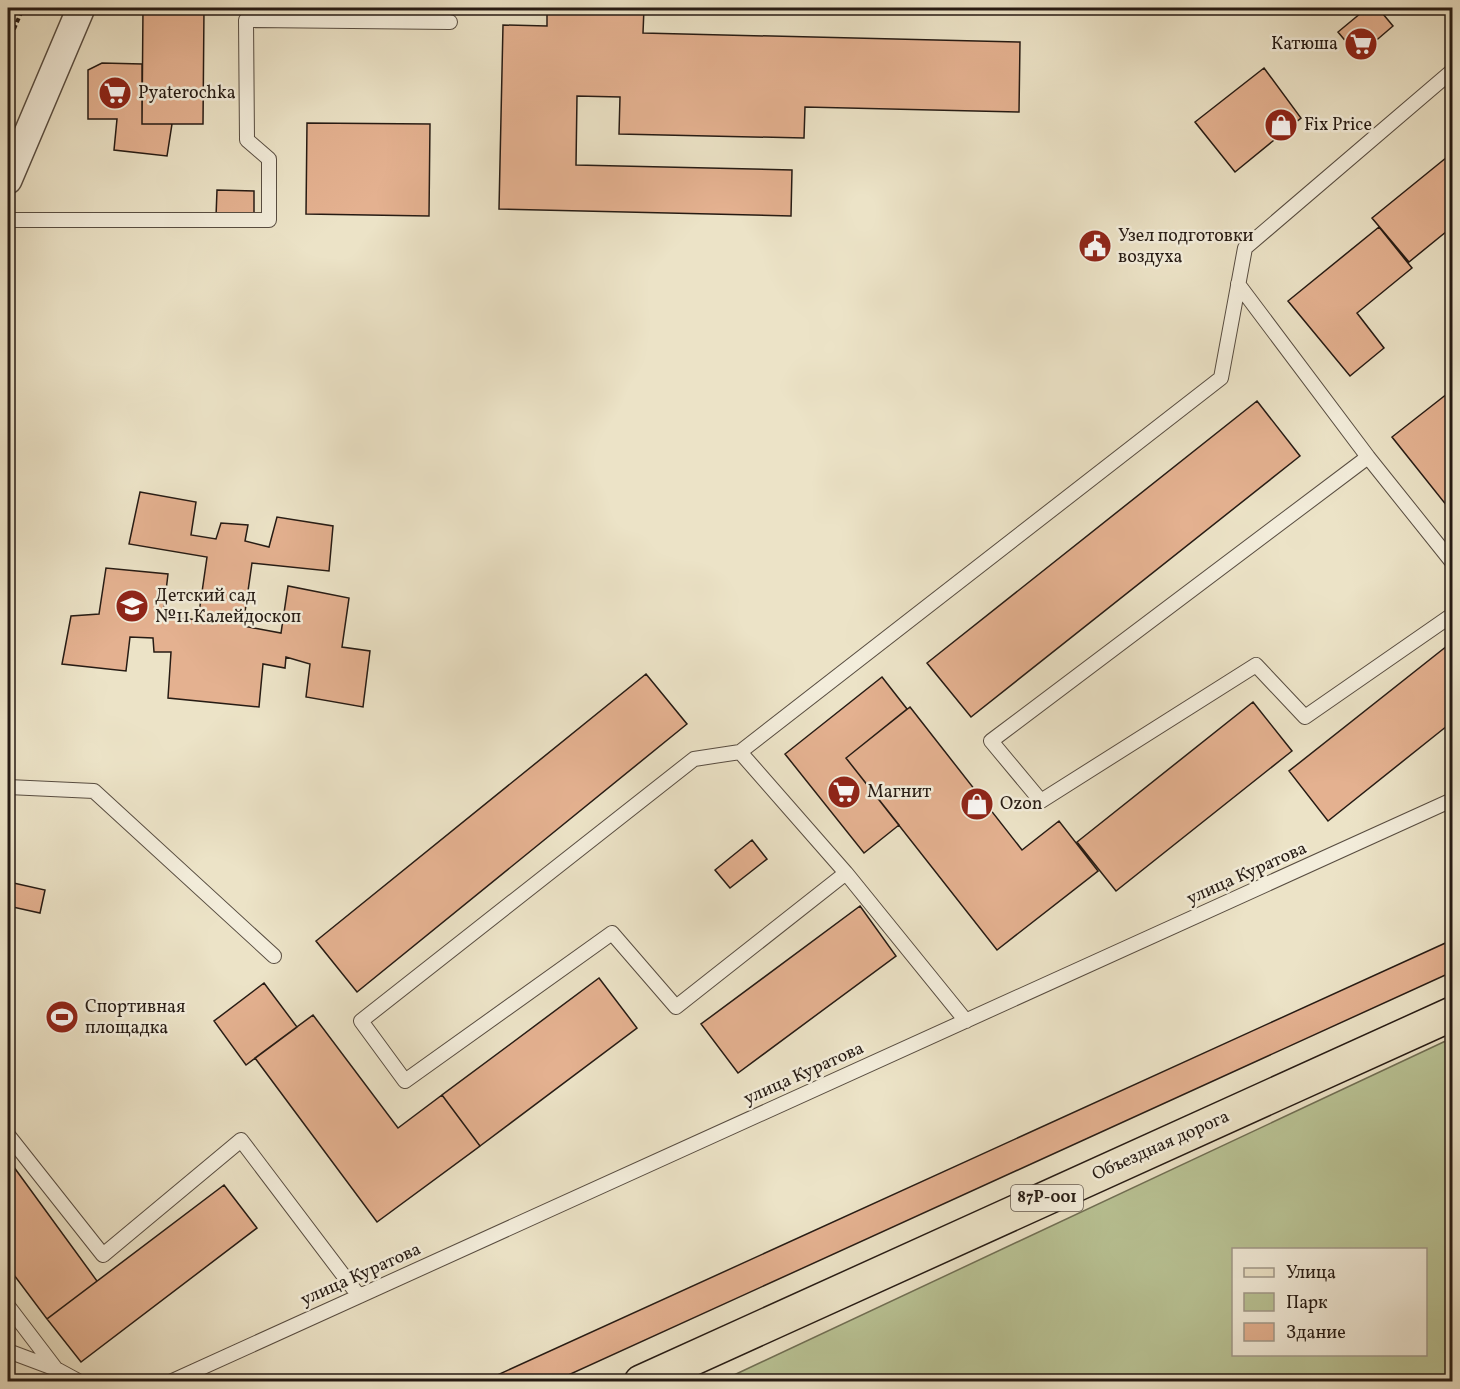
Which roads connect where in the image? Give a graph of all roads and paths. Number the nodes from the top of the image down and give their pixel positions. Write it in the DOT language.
graph roads {
  1 [pos="23,8"];
  2 [pos="81,8"];
  3 [pos="450,22"];
  4 [pos="8,43"];
  5 [pos="1452,71"];
  6 [pos="8,180"];
  7 [pos="8,220"];
  8 [pos="1238,284"];
  9 [pos="1368,457"];
  10 [pos="1452,561"];
  11 [pos="1452,615"];
  12 [pos="740,752"];
  13 [pos="8,787"];
  14 [pos="1452,800"];
  15 [pos="846,873"];
  16 [pos="274,956"];
  17 [pos="1452,1014"];
  18 [pos="966,1021"];
  19 [pos="8,1135"];
  20 [pos="359,1296"];
  21 [pos="8,1306"];
  22 [pos="8,1351"];
  23 [pos="56,1369"];
  24 [pos="80,1382"];
  25 [pos="170,1382"];
  26 [pos="641,1382"];
  1 -- 4 [label="path"];
  2 -- 6 [label="street"];
  3 -- 7 [label="lane"];
  5 -- 8 [label="lane"];
  8 -- 9 [label="lane"];
  8 -- 12 [label="lane"];
  9 -- 10 [label="lane"];
  9 -- 11 [label="lane"];
  12 -- 15 [label="lane"];
  12 -- 15 [label="lane"];
  13 -- 16 [label="lane"];
  14 -- 18 [label="lane, улица Куратова"];
  15 -- 18 [label="lane"];
  17 -- 26 [label="main road, Объездная дорога / 87Р-001"];
  18 -- 20 [label="lane, улица Куратова"];
  19 -- 20 [label="lane"];
  20 -- 25 [label="lane, улица Куратова"];
  21 -- 23 [label="lane"];
  22 -- 23 [label="lane"];
  23 -- 24 [label="lane"];
}
